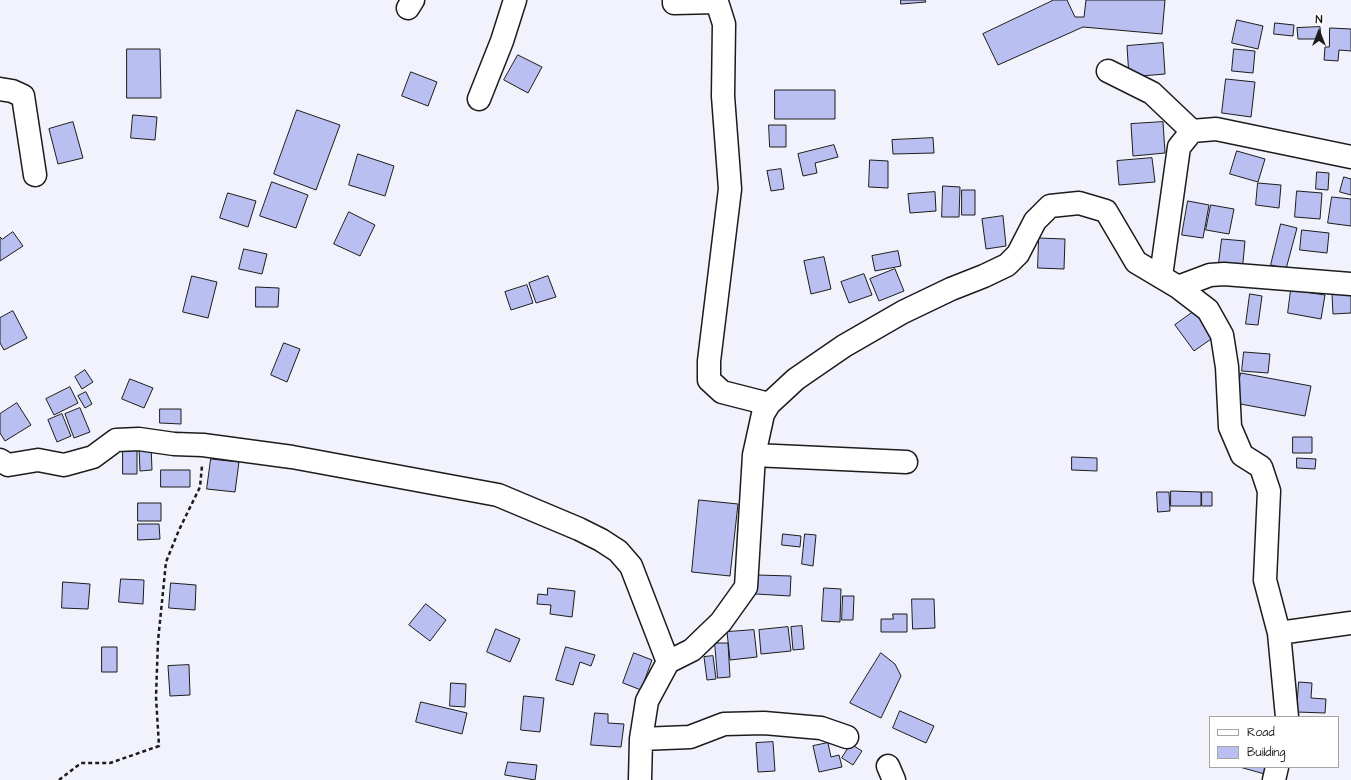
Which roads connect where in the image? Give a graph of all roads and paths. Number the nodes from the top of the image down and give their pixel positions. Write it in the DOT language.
graph roads {
  1 [pos="515,0"];
  2 [pos="674,0"];
  3 [pos="1108,71"];
  4 [pos="0,89"];
  5 [pos="479,99"];
  6 [pos="1192,131"];
  7 [pos="1351,157"];
  8 [pos="35,175"];
  9 [pos="1170,282"];
  10 [pos="1351,284"];
  11 [pos="769,404"];
  12 [pos="203,445"];
  13 [pos="754,455"];
  14 [pos="0,460"];
  15 [pos="906,462"];
  16 [pos="1351,624"];
  17 [pos="1279,633"];
  18 [pos="668,662"];
  19 [pos="1287,716"];
  20 [pos="847,737"];
  21 [pos="640,739"];
  22 [pos="1277,768"];
  23 [pos="58,780"];
  24 [pos="640,780"];
  25 [pos="1274,780"];
  1 -- 5 [label="street"];
  2 -- 11 [label="street"];
  3 -- 6 [label="street"];
  4 -- 8 [label="street"];
  6 -- 7 [label="street"];
  6 -- 9 [label="street"];
  9 -- 10 [label="street"];
  9 -- 11 [label="street"];
  9 -- 17 [label="street"];
  11 -- 13 [label="street"];
  12 -- 14 [label="street"];
  12 -- 18 [label="street"];
  12 -- 23 [label="path"];
  13 -- 15 [label="street"];
  13 -- 18 [label="street"];
  16 -- 17 [label="street"];
  17 -- 19 [label="street"];
  18 -- 21 [label="street"];
  20 -- 21 [label="street"];
  21 -- 24 [label="street"];
  22 -- 25 [label="street"];
}
